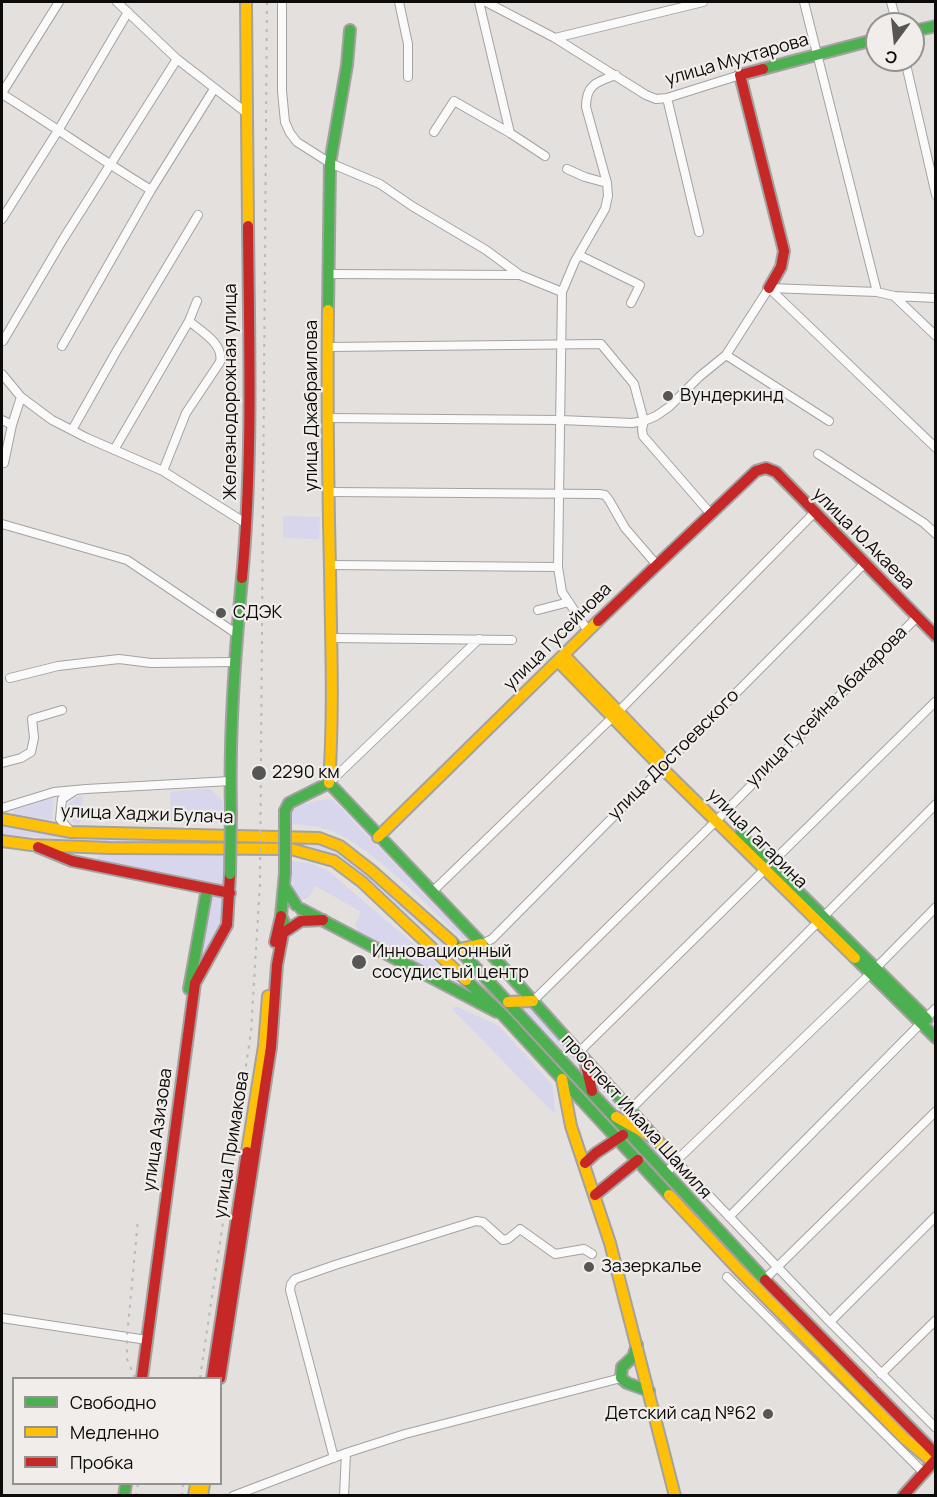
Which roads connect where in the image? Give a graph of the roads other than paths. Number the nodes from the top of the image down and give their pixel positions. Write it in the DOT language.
graph roads {
  1 [pos="59,2"];
  2 [pos="117,2"];
  3 [pos="246,2"];
  4 [pos="282,2"];
  5 [pos="399,2"];
  6 [pos="479,2"];
  7 [pos="486,2"];
  8 [pos="703,2"];
  9 [pos="804,2"];
  10 [pos="128,12"];
  11 [pos="350,30"];
  12 [pos="555,38"];
  13 [pos="865,42"];
  14 [pos="818,54"];
  15 [pos="177,59"];
  16 [pos="908,72"];
  17 [pos="616,75"];
  18 [pos="740,75"];
  19 [pos="408,77"];
  20 [pos="214,89"];
  21 [pos="2,94"];
  22 [pos="667,98"];
  23 [pos="248,114"];
  24 [pos="59,129"];
  25 [pos="434,132"];
  26 [pos="510,133"];
  27 [pos="545,156"];
  28 [pos="330,163"];
  29 [pos="110,165"];
  30 [pos="567,169"];
  31 [pos="607,183"];
  32 [pos="151,190"];
  33 [pos="936,195"];
  34 [pos="198,215"];
  35 [pos="2,219"];
  36 [pos="699,232"];
  37 [pos="579,255"];
  38 [pos="329,274"];
  39 [pos="520,275"];
  40 [pos="769,288"];
  41 [pos="562,292"];
  42 [pos="877,292"];
  43 [pos="894,296"];
  44 [pos="914,297"];
  45 [pos="936,298"];
  46 [pos="197,301"];
  47 [pos="631,303"];
  48 [pos="907,309"];
  49 [pos="189,321"];
  50 [pos="936,336"];
  51 [pos="2,343"];
  52 [pos="562,345"];
  53 [pos="63,346"];
  54 [pos="328,347"];
  55 [pos="726,355"];
  56 [pos="2,374"];
  57 [pos="21,398"];
  58 [pos="327,418"];
  59 [pos="2,420"];
  60 [pos="561,420"];
  61 [pos="644,421"];
  62 [pos="829,421"];
  63 [pos="12,425"];
  64 [pos="72,430"];
  65 [pos="936,448"];
  66 [pos="114,450"];
  67 [pos="818,454"];
  68 [pos="4,463"];
  69 [pos="766,468"];
  70 [pos="163,471"];
  71 [pos="329,492"];
  72 [pos="558,493"];
  73 [pos="710,513"];
  74 [pos="814,513"];
  75 [pos="2,524"];
  76 [pos="247,524"];
  77 [pos="936,534"];
  78 [pos="656,564"];
  79 [pos="864,564"];
  80 [pos="330,565"];
  81 [pos="558,567"];
  82 [pos="569,602"];
  83 [pos="538,610"];
  84 [pos="917,617"];
  85 [pos="588,631"];
  86 [pos="237,634"];
  87 [pos="936,636"];
  88 [pos="331,638"];
  89 [pos="479,639"];
  90 [pos="512,640"];
  91 [pos="561,658"];
  92 [pos="234,662"];
  93 [pos="10,678"];
  94 [pos="936,701"];
  95 [pos="62,710"];
  96 [pos="615,714"];
  97 [pos="2,763"];
  98 [pos="664,765"];
  99 [pos="230,782"];
  100 [pos="329,783"];
  101 [pos="86,789"];
  102 [pos="936,804"];
  103 [pos="2,808"];
  104 [pos="231,812"];
  105 [pos="718,818"];
  106 [pos="2,819"];
  107 [pos="71,832"];
  108 [pos="291,836"];
  109 [pos="378,837"];
  110 [pos="2,841"];
  111 [pos="32,845"];
  112 [pos="71,846"];
  113 [pos="291,849"];
  114 [pos="72,861"];
  115 [pos="768,866"];
  116 [pos="284,886"];
  117 [pos="207,889"];
  118 [pos="432,892"];
  119 [pos="230,893"];
  120 [pos="936,907"];
  121 [pos="282,912"];
  122 [pos="297,915"];
  123 [pos="820,919"];
  124 [pos="482,944"];
  125 [pos="460,949"];
  126 [pos="873,971"];
  127 [pos="193,982"];
  128 [pos="478,991"];
  129 [pos="469,999"];
  130 [pos="533,1001"];
  131 [pos="508,1002"];
  132 [pos="936,1008"];
  133 [pos="503,1015"];
  134 [pos="923,1020"];
  135 [pos="936,1028"];
  136 [pos="936,1038"];
  137 [pos="581,1057"];
  138 [pos="562,1079"];
  139 [pos="592,1091"];
  140 [pos="630,1110"];
  141 [pos="936,1111"];
  142 [pos="614,1116"];
  143 [pos="629,1132"];
  144 [pos="618,1137"];
  145 [pos="657,1140"];
  146 [pos="638,1160"];
  147 [pos="676,1161"];
  148 [pos="585,1163"];
  149 [pos="666,1174"];
  150 [pos="595,1195"];
  151 [pos="936,1216"];
  152 [pos="729,1217"];
  153 [pos="592,1254"];
  154 [pos="777,1267"];
  155 [pos="727,1277"];
  156 [pos="764,1280"];
  157 [pos="2,1318"];
  158 [pos="936,1320"];
  159 [pos="830,1322"];
  160 [pos="144,1340"];
  161 [pos="637,1345"];
  162 [pos="627,1363"];
  163 [pos="643,1371"];
  164 [pos="881,1374"];
  165 [pos="136,1377"];
  166 [pos="142,1377"];
  167 [pos="212,1377"];
  168 [pos="220,1377"];
  169 [pos="621,1378"];
  170 [pos="631,1385"];
  171 [pos="649,1391"];
  172 [pos="935,1427"];
  173 [pos="918,1444"];
  174 [pos="346,1453"];
  175 [pos="334,1458"];
  176 [pos="935,1460"];
  177 [pos="924,1473"];
  178 [pos="232,1496"];
  179 [pos="344,1496"];
  180 [pos="675,1496"];
  181 [pos="903,1496"];
  1 -- 21 [label="street"];
  2 -- 10 [label="street"];
  3 -- 23 [label="main road, Железнодорожная улица"];
  4 -- 28 [label="street"];
  5 -- 19 [label="street"];
  6 -- 26 [label="street"];
  7 -- 12 [label="street, улица Мухтарова"];
  8 -- 12 [label="street"];
  9 -- 14 [label="street"];
  10 -- 15 [label="street"];
  10 -- 24 [label="street"];
  11 -- 28 [label="main road, улица Джабраилова"];
  12 -- 17 [label="street, улица Мухтарова"];
  13 -- 14 [label="main road, улица Мухтарова"];
  14 -- 18 [label="main road, улица Мухтарова"];
  14 -- 42 [label="street"];
  15 -- 20 [label="street"];
  15 -- 29 [label="street"];
  16 -- 33 [label="street"];
  17 -- 22 [label="street, улица Мухтарова"];
  17 -- 31 [label="street"];
  18 -- 22 [label="street, улица Мухтарова"];
  18 -- 40 [label="main road"];
  20 -- 23 [label="street"];
  20 -- 32 [label="street"];
  21 -- 24 [label="street"];
  22 -- 36 [label="street"];
  23 -- 76 [label="main road, Железнодорожная улица"];
  24 -- 29 [label="street"];
  24 -- 35 [label="street"];
  25 -- 26 [label="street"];
  26 -- 27 [label="street"];
  28 -- 38 [label="main road, улица Джабраилова"];
  28 -- 39 [label="street"];
  29 -- 32 [label="street"];
  29 -- 51 [label="street"];
  30 -- 31 [label="street"];
  31 -- 37 [label="street"];
  32 -- 53 [label="street"];
  34 -- 64 [label="street"];
  37 -- 41 [label="street"];
  37 -- 47 [label="street"];
  38 -- 39 [label="street"];
  38 -- 54 [label="main road, улица Джабраилова"];
  39 -- 41 [label="street"];
  40 -- 42 [label="street"];
  40 -- 55 [label="street"];
  40 -- 65 [label="street"];
  41 -- 52 [label="street"];
  42 -- 43 [label="street"];
  43 -- 44 [label="street"];
  43 -- 48 [label="street"];
  44 -- 45 [label="street"];
  44 -- 48 [label="street"];
  46 -- 49 [label="street"];
  48 -- 50 [label="street"];
  49 -- 66 [label="street"];
  49 -- 70 [label="street"];
  52 -- 54 [label="street"];
  52 -- 60 [label="street"];
  52 -- 61 [label="street"];
  54 -- 58 [label="main road, улица Джабраилова"];
  55 -- 61 [label="street"];
  55 -- 62 [label="street"];
  56 -- 57 [label="street"];
  57 -- 63 [label="street"];
  57 -- 64 [label="street"];
  58 -- 60 [label="street"];
  58 -- 71 [label="main road, улица Джабраилова"];
  59 -- 63 [label="street"];
  60 -- 61 [label="street"];
  60 -- 72 [label="street"];
  61 -- 73 [label="street"];
  63 -- 68 [label="street"];
  64 -- 66 [label="street"];
  66 -- 70 [label="street"];
  67 -- 77 [label="street"];
  69 -- 73 [label="main road, улица Гусейнова"];
  69 -- 74 [label="main road, улица Ю.Акаева"];
  70 -- 76 [label="street"];
  71 -- 72 [label="street"];
  71 -- 80 [label="main road, улица Джабраилова"];
  72 -- 78 [label="street"];
  72 -- 81 [label="street"];
  73 -- 78 [label="main road, улица Гусейнова"];
  74 -- 79 [label="main road, улица Ю.Акаева"];
  74 -- 96 [label="street"];
  75 -- 86 [label="street"];
  76 -- 86 [label="main road, Железнодорожная улица"];
  78 -- 85 [label="main road, улица Гусейнова"];
  79 -- 84 [label="main road, улица Ю.Акаева"];
  79 -- 98 [label="street, улица Достоевского"];
  80 -- 81 [label="street"];
  80 -- 88 [label="main road, улица Джабраилова"];
  81 -- 82 [label="street"];
  82 -- 83 [label="street"];
  82 -- 85 [label="street"];
  84 -- 87 [label="main road, улица Ю.Акаева"];
  84 -- 105 [label="street, улица Гусейна Абакарова"];
  85 -- 91 [label="main road, улица Гусейнова"];
  86 -- 92 [label="main road, Железнодорожная улица"];
  88 -- 89 [label="street"];
  88 -- 100 [label="main road, улица Джабраилова"];
  89 -- 90 [label="street"];
  89 -- 100 [label="street"];
  91 -- 96 [label="main road, улица Гагарина"];
  91 -- 109 [label="main road, улица Гусейнова"];
  92 -- 93 [label="street"];
  92 -- 99 [label="main road, Железнодорожная улица"];
  94 -- 115 [label="street"];
  95 -- 97 [label="street"];
  96 -- 98 [label="main road, улица Гагарина"];
  96 -- 118 [label="street"];
  98 -- 105 [label="main road, улица Гагарина"];
  98 -- 124 [label="street, улица Достоевского"];
  99 -- 101 [label="street"];
  99 -- 104 [label="main road, Железнодорожная улица"];
  100 -- 109 [label="main road, проспект Имама Шамиля"];
  100 -- 116 [label="main road, bridge"];
  101 -- 103 [label="street"];
  101 -- 107 [label="street"];
  102 -- 123 [label="street"];
  104 -- 119 [label="main road, улица Азизова, bridge"];
  105 -- 115 [label="main road, улица Гагарина"];
  105 -- 130 [label="street, улица Гусейна Абакарова"];
  106 -- 107 [label="main road, улица Хаджи Булача"];
  107 -- 108 [label="main road, улица Хаджи Булача"];
  108 -- 125 [label="main road, проспект Имама Шамиля"];
  109 -- 118 [label="main road, проспект Имама Шамиля"];
  110 -- 111 [label="main road, улица Хаджи Булача"];
  111 -- 112 [label="main road, улица Хаджи Булача"];
  111 -- 114 [label="main road"];
  112 -- 113 [label="main road, улица Хаджи Булача"];
  112 -- 114 [label="main road"];
  113 -- 128 [label="main road, проспект Имама Шамиля"];
  114 -- 117 [label="main road"];
  115 -- 123 [label="main road, улица Гагарина"];
  115 -- 137 [label="street"];
  116 -- 121 [label="main road"];
  116 -- 122 [label="main road"];
  117 -- 119 [label="main road"];
  117 -- 127 [label="main road, улица Азизова"];
  118 -- 124 [label="main road, проспект Имама Шамиля"];
  119 -- 127 [label="main road, улица Азизова"];
  120 -- 126 [label="street"];
  121 -- 122 [label="main road, проспект Имама Шамиля"];
  121 -- 122 [label="main road"];
  121 -- 167 [label="main road, улица Примакова"];
  122 -- 129 [label="main road, проспект Имама Шамиля"];
  122 -- 168 [label="main road, улица Примакова"];
  123 -- 126 [label="main road, улица Гагарина"];
  123 -- 140 [label="street"];
  124 -- 125 [label="main road"];
  124 -- 130 [label="main road, проспект Имама Шамиля"];
  125 -- 131 [label="main road, проспект Имама Шамиля"];
  126 -- 134 [label="main road, улица Гагарина"];
  126 -- 147 [label="street"];
  127 -- 160 [label="main road, улица Азизова"];
  128 -- 129 [label="main road"];
  128 -- 133 [label="main road, проспект Имама Шамиля"];
  129 -- 133 [label="main road, проспект Имама Шамиля"];
  130 -- 131 [label="main road"];
  130 -- 137 [label="main road, проспект Имама Шамиля"];
  131 -- 139 [label="main road, проспект Имама Шамиля"];
  132 -- 134 [label="street"];
  133 -- 138 [label="main road, проспект Имама Шамиля"];
  134 -- 135 [label="main road, улица Гагарина"];
  134 -- 136 [label="main road, улица Гагарина"];
  134 -- 152 [label="street"];
  137 -- 139 [label="main road"];
  137 -- 140 [label="main road, проспект Имама Шамиля"];
  138 -- 144 [label="main road, проспект Имама Шамиля"];
  138 -- 148 [label="main road"];
  139 -- 142 [label="main road, проспект Имама Шамиля"];
  140 -- 145 [label="main road, проспект Имама Шамиля"];
  141 -- 154 [label="street"];
  142 -- 143 [label="main road, проспект Имама Шамиля"];
  142 -- 145 [label="main road"];
  143 -- 144 [label="main road"];
  143 -- 149 [label="main road, проспект Имама Шамиля"];
  144 -- 146 [label="main road, проспект Имама Шамиля"];
  144 -- 148 [label="main road"];
  145 -- 147 [label="main road, проспект Имама Шамиля"];
  146 -- 150 [label="main road"];
  146 -- 173 [label="main road, проспект Имама Шамиля"];
  147 -- 149 [label="street"];
  147 -- 152 [label="street"];
  148 -- 150 [label="main road"];
  149 -- 156 [label="main road, проспект Имама Шамиля"];
  150 -- 161 [label="main road"];
  151 -- 159 [label="street"];
  152 -- 154 [label="street"];
  153 -- 175 [label="street"];
  154 -- 156 [label="street"];
  154 -- 159 [label="street"];
  155 -- 177 [label="street"];
  156 -- 173 [label="main road, проспект Имама Шамиля"];
  157 -- 160 [label="street"];
  158 -- 164 [label="street"];
  159 -- 164 [label="street"];
  160 -- 165 [label="main road, улица Азизова"];
  160 -- 166 [label="main road, улица Азизова"];
  161 -- 162 [label="main road"];
  161 -- 163 [label="main road"];
  162 -- 163 [label="main road"];
  162 -- 169 [label="main road"];
  163 -- 170 [label="main road"];
  163 -- 171 [label="main road"];
  164 -- 172 [label="street"];
  169 -- 170 [label="main road"];
  169 -- 174 [label="street"];
  170 -- 171 [label="main road"];
  171 -- 180 [label="main road"];
  172 -- 173 [label="street"];
  173 -- 176 [label="main road, проспект Имама Шамиля"];
  174 -- 175 [label="street"];
  174 -- 179 [label="street"];
  175 -- 178 [label="street"];
  176 -- 177 [label="main road"];
  177 -- 181 [label="main road"];
}
